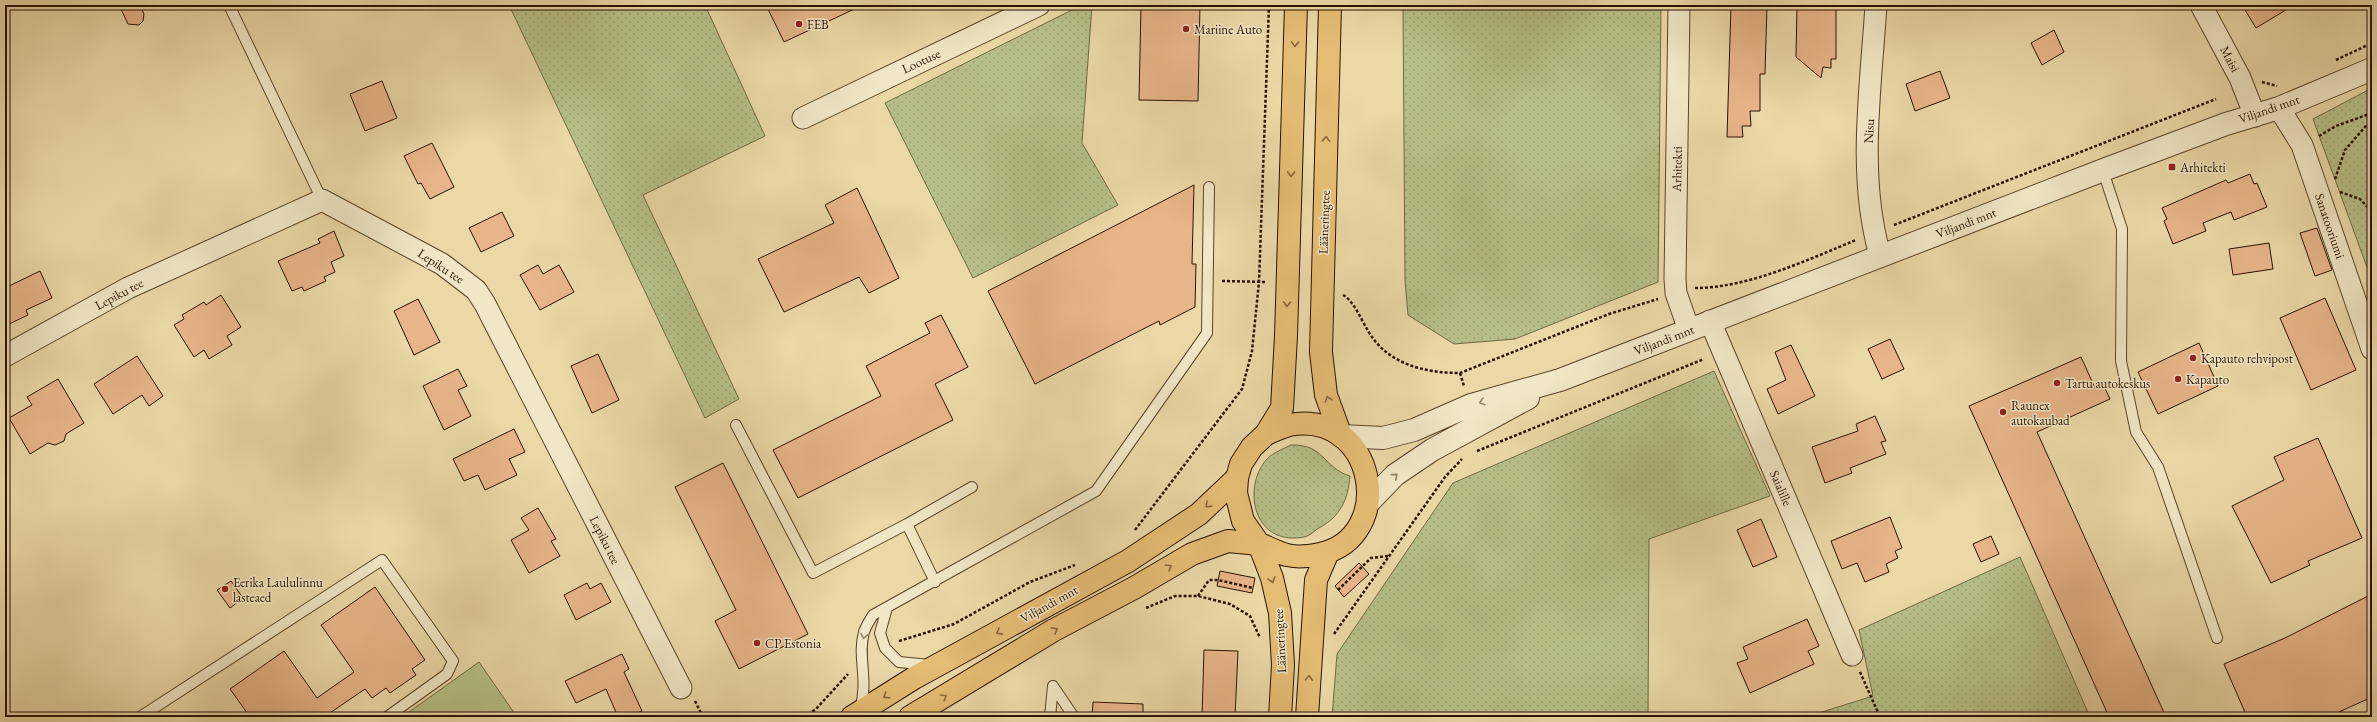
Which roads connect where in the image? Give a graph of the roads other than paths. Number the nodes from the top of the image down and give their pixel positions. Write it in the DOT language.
graph roads {
  1 [pos="229,5"];
  2 [pos="1039,5"];
  3 [pos="1296,5"];
  4 [pos="1330,5"];
  5 [pos="1679,5"];
  6 [pos="1876,5"];
  7 [pos="2201,5"];
  8 [pos="2372,69"];
  9 [pos="2279,108"];
  10 [pos="2255,116"];
  11 [pos="803,118"];
  12 [pos="2103,171"];
  13 [pos="1209,187"];
  14 [pos="322,200"];
  15 [pos="1880,256"];
  16 [pos="1710,321"];
  17 [pos="1689,330"];
  18 [pos="2372,349"];
  19 [pos="5,356"];
  20 [pos="1560,380"];
  21 [pos="736,425"];
  22 [pos="1266,434"];
  23 [pos="1341,436"];
  24 [pos="1237,478"];
  25 [pos="972,487"];
  26 [pos="1368,503"];
  27 [pos="907,524"];
  28 [pos="1259,544"];
  29 [pos="1328,552"];
  30 [pos="935,582"];
  31 [pos="887,608"];
  32 [pos="2217,638"];
  33 [pos="1852,655"];
  34 [pos="938,665"];
  35 [pos="680,688"];
  36 [pos="855,715"];
  37 [pos="140,717"];
  38 [pos="386,717"];
  39 [pos="910,717"];
  40 [pos="1050,717"];
  41 [pos="1074,717"];
  42 [pos="1280,717"];
  43 [pos="1307,717"];
  1 -- 14 [label="lane"];
  2 -- 11 [label="street, Lootuse"];
  3 -- 22 [label="main road, Lääneringtee, one-way"];
  23 -- 4 [label="main road, Lääneringtee, one-way"];
  5 -- 17 [label="street, Arhitekti"];
  6 -- 15 [label="street, Nisu"];
  7 -- 10 [label="street, Maisi"];
  8 -- 9 [label="street, Viljandi mnt"];
  9 -- 10 [label="street, Viljandi mnt"];
  9 -- 18 [label="street, Sanatooriumi"];
  10 -- 12 [label="street, Viljandi mnt"];
  12 -- 15 [label="street, Viljandi mnt"];
  12 -- 32 [label="lane"];
  13 -- 30 [label="lane"];
  14 -- 19 [label="street, Lepiku tee"];
  14 -- 35 [label="street, Lepiku tee"];
  15 -- 16 [label="street, Viljandi mnt"];
  16 -- 17 [label="street, Viljandi mnt"];
  16 -- 33 [label="street, Saialille"];
  17 -- 20 [label="street, Viljandi mnt"];
  20 -- 23 [label="street, Viljandi mnt, one-way"];
  26 -- 20 [label="street, Viljandi mnt, one-way"];
  21 -- 27 [label="lane"];
  22 -- 23 [label="main road, Lääneringtee"];
  22 -- 24 [label="main road, Lääneringtee"];
  23 -- 26 [label="main road, Lääneringtee"];
  24 -- 28 [label="main road, Lääneringtee"];
  24 -- 34 [label="main road, Viljandi mnt, one-way"];
  25 -- 27 [label="lane"];
  26 -- 29 [label="main road, Lääneringtee"];
  27 -- 30 [label="lane"];
  28 -- 29 [label="main road, Lääneringtee"];
  39 -- 28 [label="main road, Viljandi mnt, one-way"];
  28 -- 42 [label="main road, Lääneringtee, one-way"];
  43 -- 29 [label="main road, Lääneringtee, one-way"];
  30 -- 31 [label="lane"];
  31 -- 34 [label="lane"];
  31 -- 36 [label="lane, one-way"];
  34 -- 36 [label="main road, Viljandi mnt, one-way"];
  37 -- 38 [label="lane"];
  40 -- 41 [label="lane"];
}
